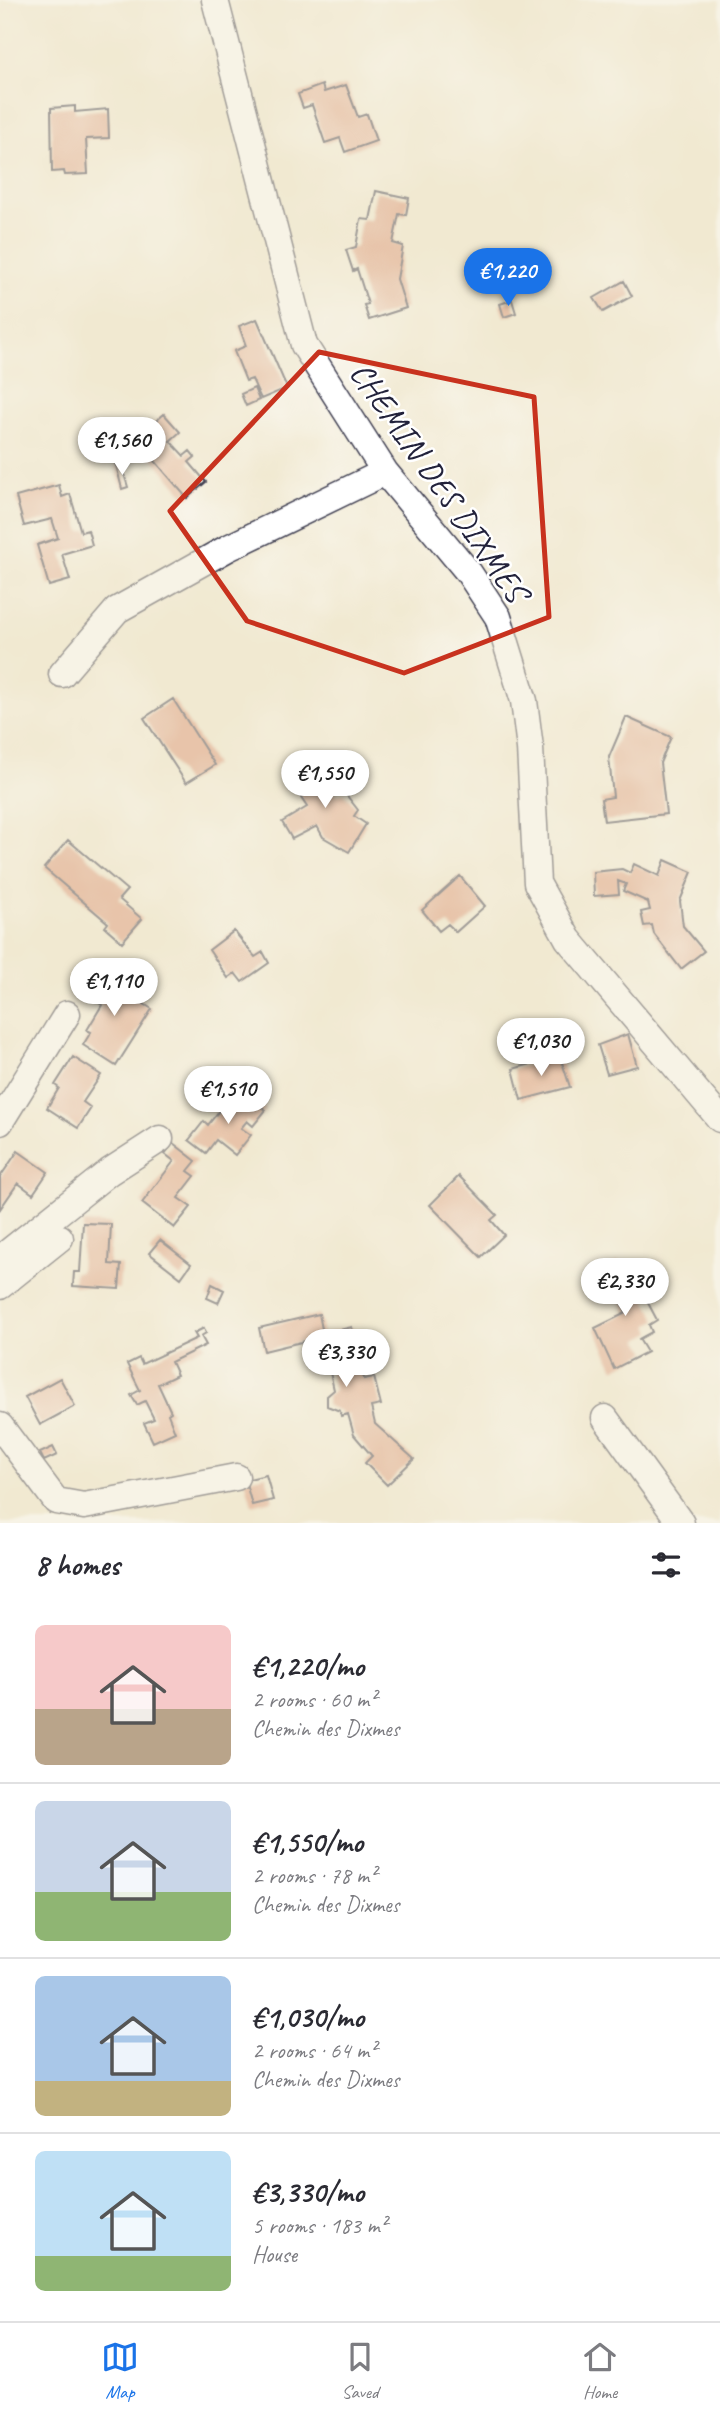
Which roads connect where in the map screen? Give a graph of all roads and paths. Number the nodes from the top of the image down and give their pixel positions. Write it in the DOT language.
graph roads {
  1 [pos="215,0"];
  2 [pos="385,472"];
  3 [pos="62,674"];
  4 [pos="67,1014"];
  5 [pos="55,1057"];
  6 [pos="720,1119"];
  7 [pos="0,1124"];
  8 [pos="160,1139"];
  9 [pos="60,1238"];
  10 [pos="0,1259"];
  11 [pos="0,1286"];
  12 [pos="605,1418"];
  13 [pos="0,1426"];
  14 [pos="236,1477"];
  15 [pos="681,1523"];
  1 -- 2 [label="street, CHEMIN DES DIXMES"];
  2 -- 3 [label="street"];
  2 -- 6 [label="street, CHEMIN DES DIXMES"];
  4 -- 7 [label="street"];
  5 -- 7 [label="street"];
  8 -- 10 [label="street"];
  9 -- 11 [label="street"];
  12 -- 15 [label="street"];
  13 -- 14 [label="street"];
}
